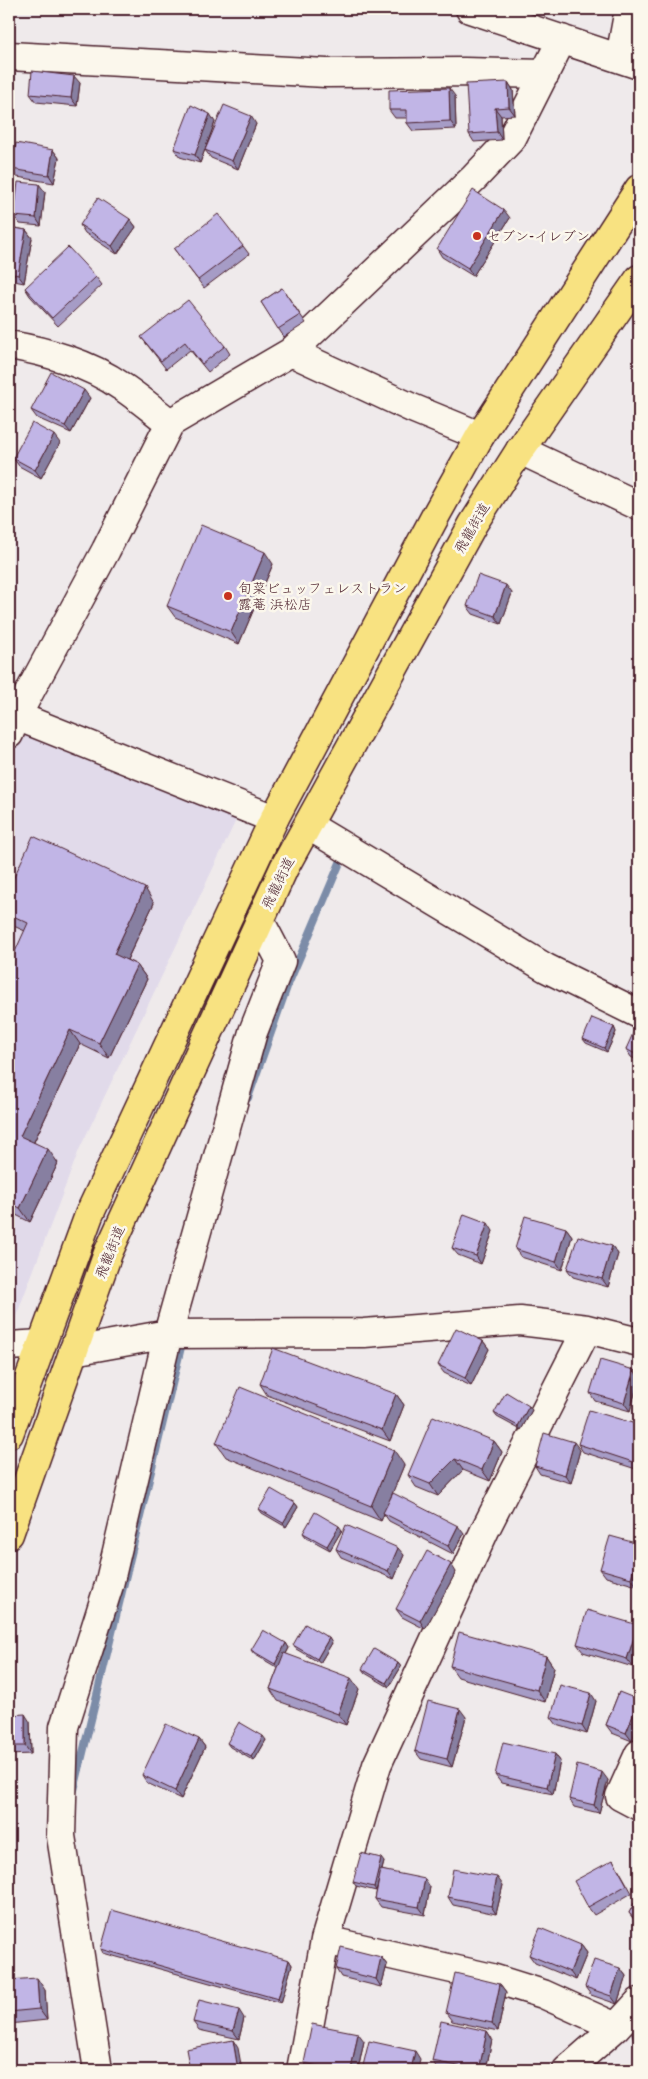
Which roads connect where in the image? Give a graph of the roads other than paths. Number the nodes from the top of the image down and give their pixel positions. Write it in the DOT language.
graph roads {
  1 [pos="470,9"];
  2 [pos="629,9"];
  3 [pos="562,39"];
  4 [pos="9,56"];
  5 [pos="630,62"];
  6 [pos="545,74"];
  7 [pos="639,189"];
  8 [pos="639,279"];
  9 [pos="9,345"];
  10 [pos="291,352"];
  11 [pos="170,423"];
  12 [pos="480,436"];
  13 [pos="520,450"];
  14 [pos="639,506"];
  15 [pos="11,722"];
  16 [pos="274,819"];
  17 [pos="309,826"];
  18 [pos="260,921"];
  19 [pos="639,1014"];
  20 [pos="587,1329"];
  21 [pos="168,1334"];
  22 [pos="639,1342"];
  23 [pos="41,1344"];
  24 [pos="9,1346"];
  25 [pos="73,1351"];
  26 [pos="9,1434"];
  27 [pos="9,1534"];
  28 [pos="639,1754"];
  29 [pos="639,1806"];
  30 [pos="325,1940"];
  31 [pos="639,2002"];
  32 [pos="616,2027"];
  33 [pos="98,2070"];
  34 [pos="301,2070"];
  35 [pos="567,2070"];
  1 -- 3 [label="street"];
  2 -- 5 [label="street"];
  3 -- 5 [label="street"];
  3 -- 6 [label="street"];
  4 -- 6 [label="street"];
  6 -- 10 [label="street"];
  7 -- 12 [label="highway"];
  8 -- 13 [label="highway, 飛龍街道"];
  9 -- 11 [label="street"];
  10 -- 11 [label="street"];
  10 -- 12 [label="street"];
  11 -- 15 [label="street"];
  12 -- 16 [label="highway"];
  13 -- 14 [label="street"];
  13 -- 17 [label="highway, 飛龍街道"];
  15 -- 16 [label="street"];
  16 -- 23 [label="highway"];
  17 -- 18 [label="highway, 飛龍街道"];
  17 -- 19 [label="street"];
  18 -- 21 [label="street"];
  18 -- 25 [label="highway, 飛龍街道"];
  20 -- 21 [label="street"];
  20 -- 22 [label="street"];
  20 -- 30 [label="street"];
  21 -- 25 [label="street"];
  21 -- 33 [label="street"];
  23 -- 24 [label="street"];
  23 -- 26 [label="highway"];
  25 -- 27 [label="highway, 飛龍街道"];
  28 -- 29 [label="street"];
  30 -- 32 [label="street"];
  30 -- 34 [label="street"];
  31 -- 32 [label="street"];
  32 -- 35 [label="street"];
}
